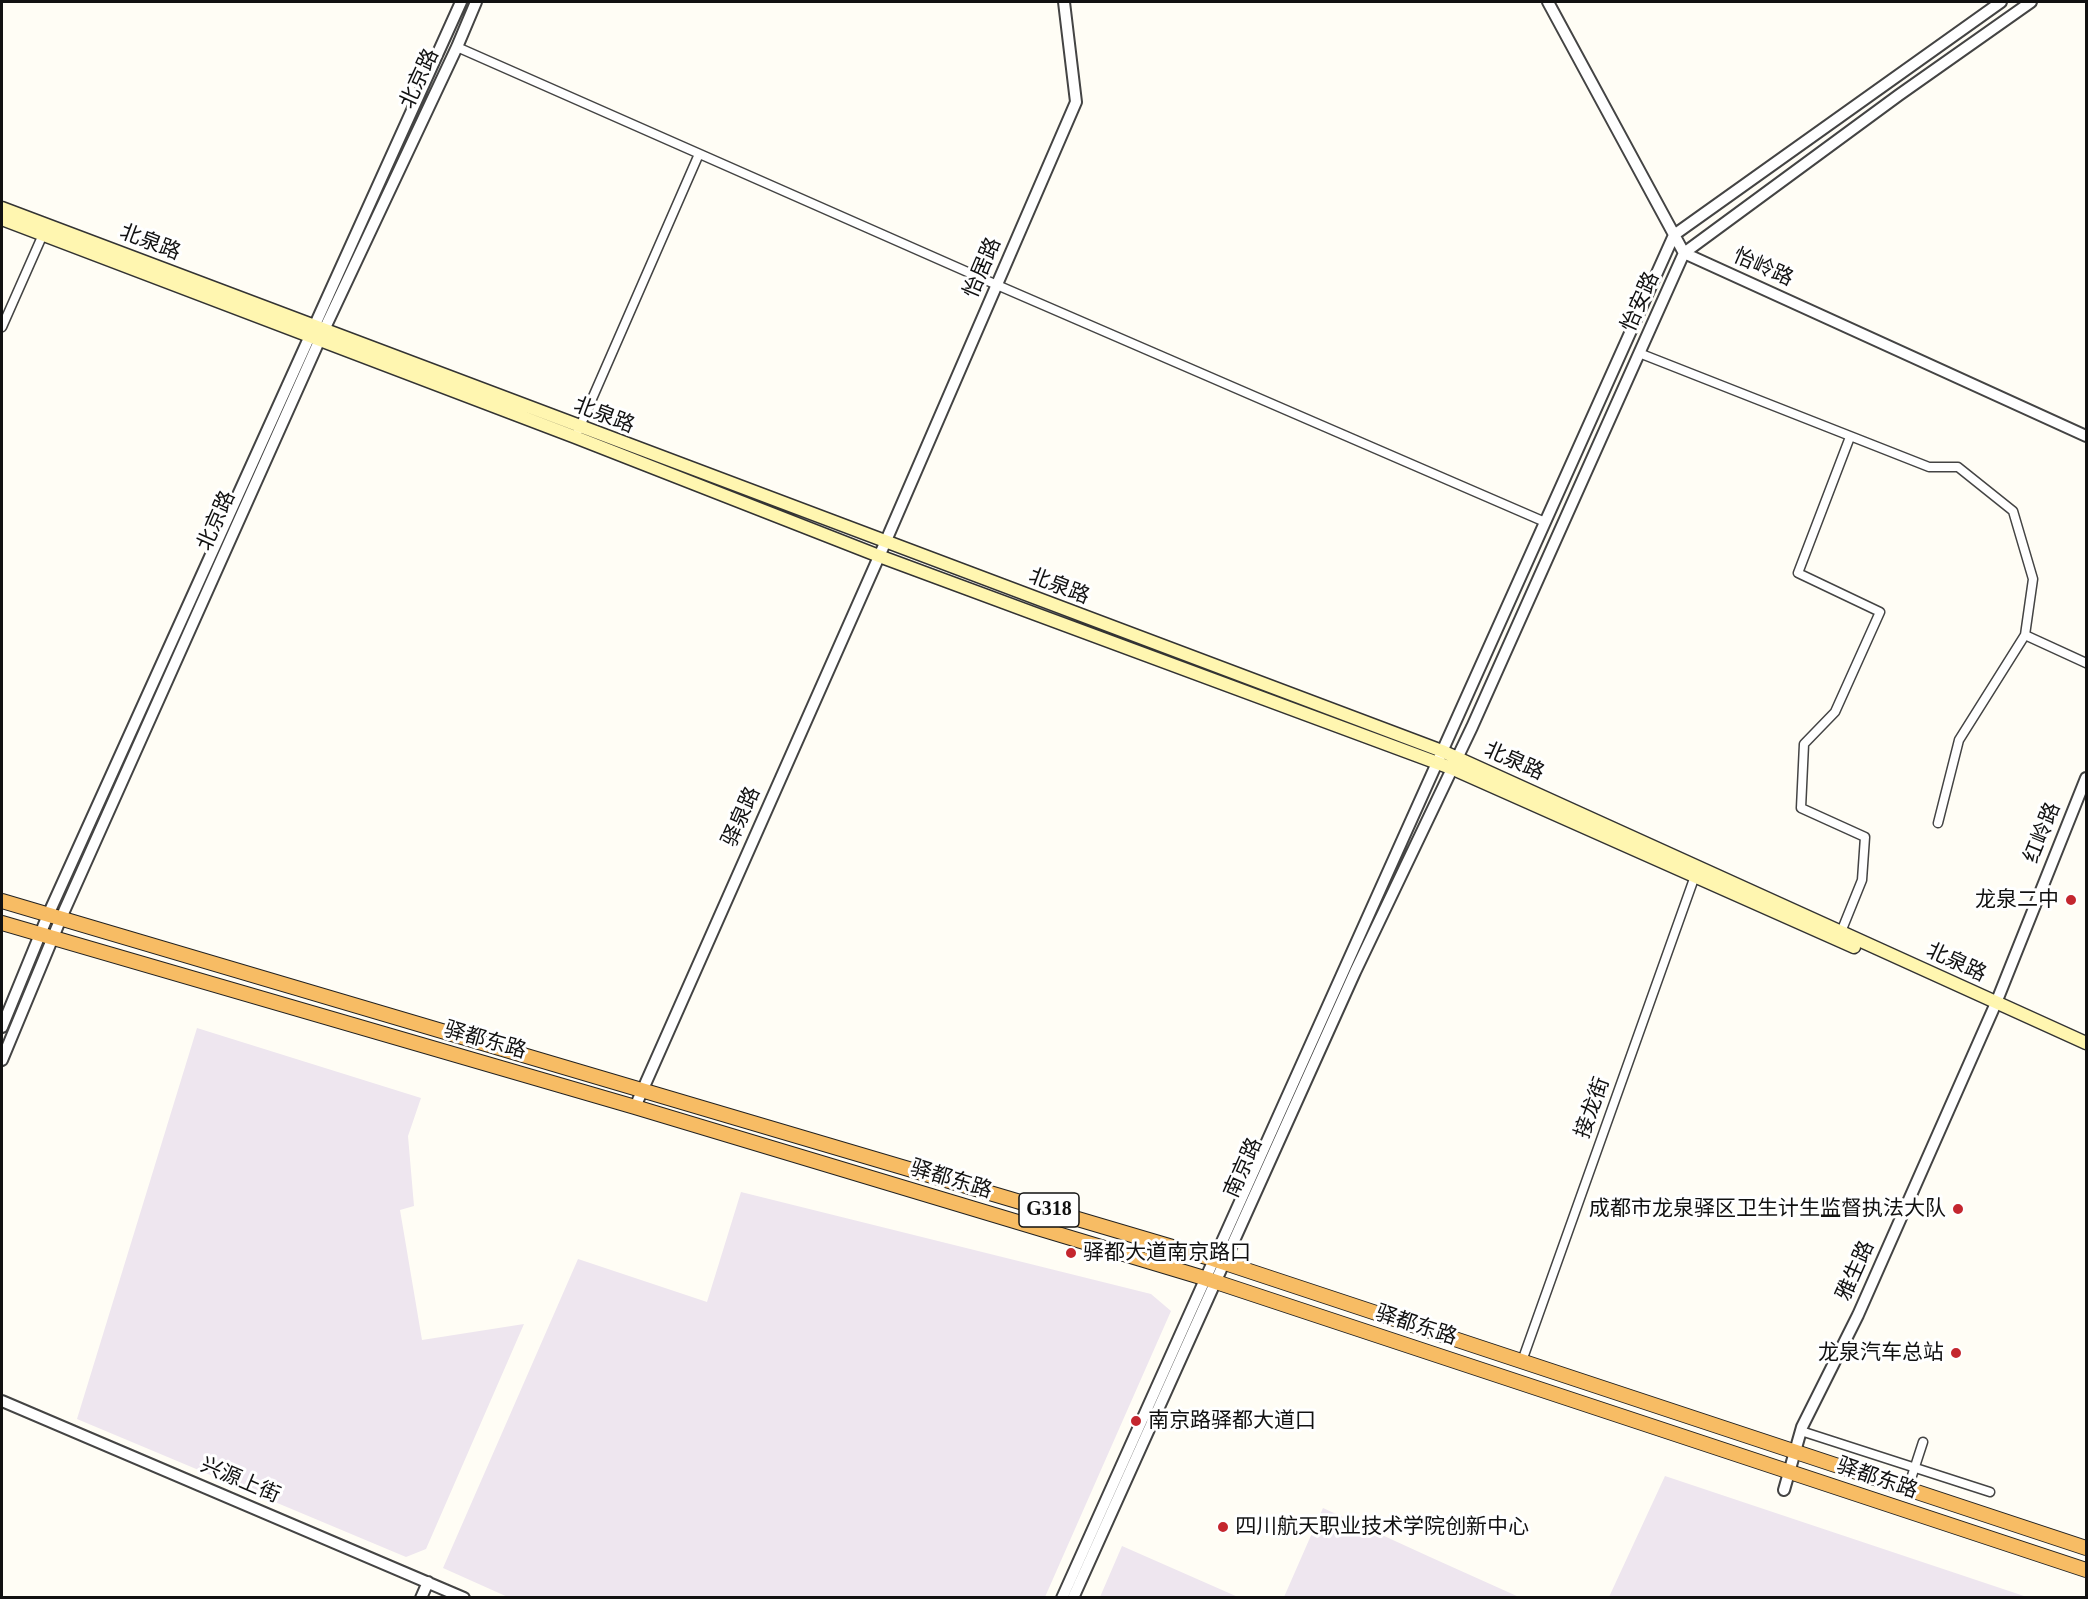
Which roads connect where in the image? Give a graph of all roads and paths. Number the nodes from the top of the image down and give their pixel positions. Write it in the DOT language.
graph roads {
  1 [pos="461,2"];
  2 [pos="476,2"];
  3 [pos="1064,2"];
  4 [pos="1548,2"];
  5 [pos="2001,2"];
  6 [pos="2031,2"];
  7 [pos="457,46"];
  8 [pos="699,154"];
  9 [pos="2,208"];
  10 [pos="2,219"];
  11 [pos="45,230"];
  12 [pos="1674,235"];
  13 [pos="1684,253"];
  14 [pos="997,285"];
  15 [pos="2,327"];
  16 [pos="316,333"];
  17 [pos="1639,353"];
  18 [pos="577,432"];
  19 [pos="2086,436"];
  20 [pos="1850,437"];
  21 [pos="1545,522"];
  22 [pos="885,543"];
  23 [pos="879,556"];
  24 [pos="2025,635"];
  25 [pos="2086,663"];
  26 [pos="1439,757"];
  27 [pos="1454,763"];
  28 [pos="2086,778"];
  29 [pos="1938,823"];
  30 [pos="1697,872"];
  31 [pos="2,901"];
  32 [pos="55,916"];
  33 [pos="2,923"];
  34 [pos="1841,932"];
  35 [pos="46,936"];
  36 [pos="1994,1006"];
  37 [pos="2,1027"];
  38 [pos="2086,1043"];
  39 [pos="2086,1050"];
  40 [pos="2,1060"];
  41 [pos="642,1089"];
  42 [pos="635,1107"];
  43 [pos="1218,1260"];
  44 [pos="1210,1280"];
  45 [pos="1522,1361"];
  46 [pos="2,1401"];
  47 [pos="1801,1431"];
  48 [pos="1923,1442"];
  49 [pos="1794,1451"];
  50 [pos="1914,1468"];
  51 [pos="1788,1471"];
  52 [pos="1908,1488"];
  53 [pos="1784,1490"];
  54 [pos="1990,1492"];
  55 [pos="2086,1548"];
  56 [pos="2086,1570"];
  57 [pos="428,1582"];
  58 [pos="421,1598"];
  59 [pos="464,1598"];
  60 [pos="1062,1598"];
  61 [pos="1073,1598"];
  1 -- 16 [label="street, 北京路"];
  2 -- 7 [label="street, 北京路"];
  3 -- 14 [label="street, 怡居路"];
  4 -- 12 [label="street"];
  5 -- 12 [label="street"];
  6 -- 13 [label="street, 怡安路"];
  7 -- 8 [label="street"];
  7 -- 16 [label="street, 北京路"];
  8 -- 14 [label="street"];
  8 -- 18 [label="street"];
  9 -- 11 [label="main road, 北泉路"];
  10 -- 11 [label="main road, 北泉路"];
  11 -- 15 [label="street"];
  11 -- 16 [label="main road, 北泉路"];
  12 -- 13 [label="street"];
  12 -- 21 [label="street, 怡安路"];
  13 -- 17 [label="street, 怡安路"];
  13 -- 19 [label="street, 怡岭路"];
  14 -- 21 [label="street"];
  14 -- 22 [label="street, 怡居路"];
  16 -- 18 [label="main road, 北泉路"];
  16 -- 32 [label="street, 北京路"];
  17 -- 20 [label="street"];
  17 -- 27 [label="street, 怡安路"];
  18 -- 22 [label="main road, 北泉路"];
  18 -- 23 [label="main road, 北泉路"];
  20 -- 24 [label="street"];
  20 -- 34 [label="street"];
  21 -- 26 [label="street, 怡安路"];
  22 -- 23 [label="street, 驿泉路"];
  22 -- 26 [label="main road, 北泉路"];
  23 -- 26 [label="main road, 北泉路"];
  23 -- 41 [label="street, 驿泉路"];
  24 -- 25 [label="street"];
  24 -- 29 [label="street"];
  26 -- 27 [label="main road, 北泉路"];
  26 -- 43 [label="street, 怡安路"];
  27 -- 30 [label="main road, 北泉路"];
  27 -- 43 [label="street, 南京路"];
  28 -- 36 [label="street, 红岭路"];
  30 -- 34 [label="main road, 北泉路"];
  30 -- 36 [label="main road, 北泉路"];
  30 -- 45 [label="street, 接龙街"];
  31 -- 32 [label="highway, 驿都东路 / G318"];
  32 -- 35 [label="street, 北京路"];
  32 -- 41 [label="highway, 驿都东路 / G318"];
  33 -- 35 [label="highway, 驿都东路 / G318"];
  34 -- 36 [label="main road, 北泉路"];
  35 -- 37 [label="street, 北京路"];
  35 -- 40 [label="street, 北京路"];
  35 -- 42 [label="highway, 驿都东路 / G318"];
  36 -- 38 [label="main road, 北泉路"];
  36 -- 39 [label="main road, 北泉路"];
  36 -- 47 [label="street, 雅生路"];
  41 -- 42 [label="street, 驿泉路"];
  41 -- 43 [label="highway, 驿都东路 / G318"];
  42 -- 44 [label="highway, 驿都东路 / G318"];
  43 -- 44 [label="street, 南京路"];
  43 -- 45 [label="highway, 驿都东路 / G318"];
  44 -- 51 [label="highway, 驿都东路 / G318"];
  44 -- 60 [label="street"];
  44 -- 61 [label="street, 南京路"];
  45 -- 49 [label="highway, 驿都东路 / G318"];
  46 -- 57 [label="street, 兴源上街"];
  47 -- 49 [label="street, 雅生路"];
  47 -- 50 [label="street"];
  48 -- 50 [label="street"];
  49 -- 51 [label="street, 雅生路"];
  49 -- 52 [label="highway, 驿都东路 / G318"];
  50 -- 52 [label="street"];
  50 -- 54 [label="street"];
  51 -- 53 [label="street, 雅生路"];
  51 -- 56 [label="highway, 驿都东路 / G318"];
  52 -- 55 [label="highway, 驿都东路 / G318"];
  57 -- 58 [label="street"];
  57 -- 59 [label="street, 兴源上街"];
}
